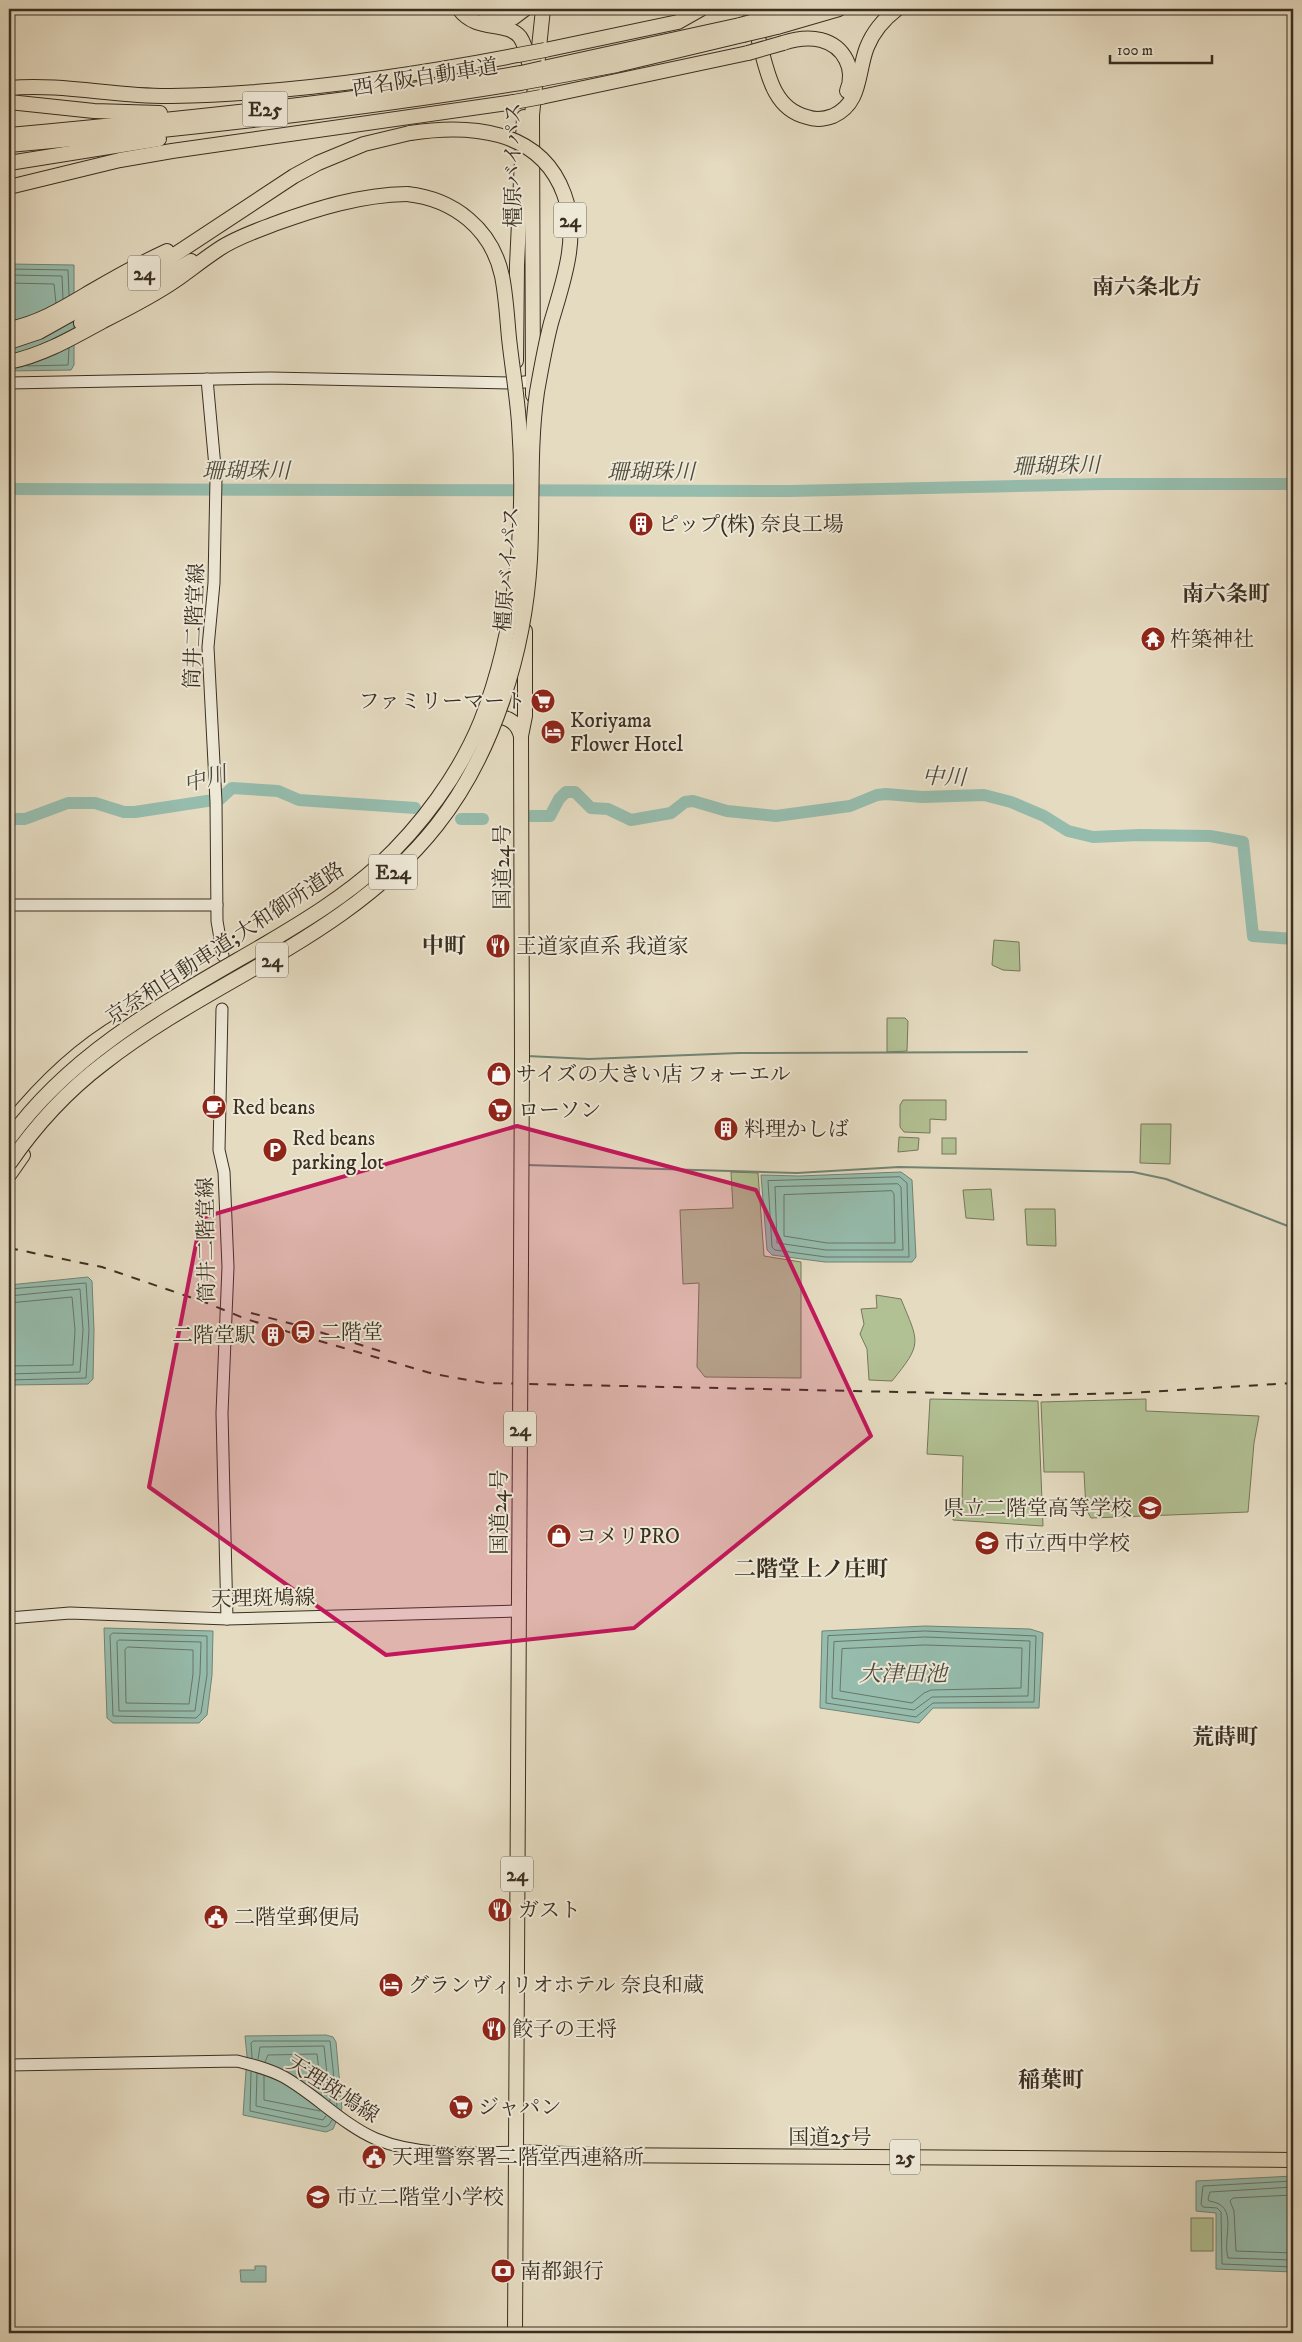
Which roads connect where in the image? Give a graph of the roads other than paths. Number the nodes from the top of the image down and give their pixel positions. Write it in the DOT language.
graph roads {
  1 [pos="459,9"];
  2 [pos="470,9"];
  3 [pos="526,9"];
  4 [pos="535,9"];
  5 [pos="543,9"];
  6 [pos="548,9"];
  7 [pos="701,9"];
  8 [pos="800,9"];
  9 [pos="840,9"];
  10 [pos="897,9"];
  11 [pos="775,22"];
  12 [pos="540,34"];
  13 [pos="522,69"];
  14 [pos="9,88"];
  15 [pos="336,101"];
  16 [pos="9,102"];
  17 [pos="270,119"];
  18 [pos="9,135"];
  19 [pos="9,145"];
  20 [pos="9,163"];
  21 [pos="9,187"];
  22 [pos="98,306"];
  23 [pos="9,329"];
  24 [pos="9,342"];
  25 [pos="9,352"];
  26 [pos="9,362"];
  27 [pos="207,379"];
  28 [pos="533,381"];
  29 [pos="9,382"];
  30 [pos="516,383"];
  31 [pos="534,424"];
  32 [pos="524,631"];
  33 [pos="502,716"];
  34 [pos="486,717"];
  35 [pos="521,736"];
  36 [pos="217,905"];
  37 [pos="9,906"];
  38 [pos="223,956"];
  39 [pos="222,1009"];
  40 [pos="9,1125"];
  41 [pos="9,1139"];
  42 [pos="9,1164"];
  43 [pos="9,1175"];
  44 [pos="519,1611"];
  45 [pos="9,1618"];
  46 [pos="227,1619"];
  47 [pos="9,2065"];
  48 [pos="516,2152"];
  49 [pos="1293,2160"];
  50 [pos="514,2333"];
  1 -- 13 [label="highway"];
  2 -- 3 [label="highway"];
  4 -- 13 [label="highway, 橿原バイパス / 24"];
  5 -- 12 [label="highway, 24"];
  6 -- 12 [label="highway"];
  7 -- 13 [label="highway, bridge"];
  8 -- 11 [label="highway, 西名阪自動車道 / E25"];
  9 -- 11 [label="highway, 西名阪自動車道 / E25"];
  10 -- 21 [label="highway, bridge"];
  11 -- 13 [label="highway, 西名阪自動車道 / E25, bridge"];
  12 -- 28 [label="highway, 橿原バイパス / 24"];
  13 -- 14 [label="highway"];
  13 -- 15 [label="highway, 西名阪自動車道 / E25"];
  13 -- 17 [label="highway, 西名阪自動車道 / E25"];
  13 -- 30 [label="highway, 橿原バイパス / 24"];
  15 -- 16 [label="highway"];
  15 -- 18 [label="highway, 西名阪自動車道 / E25"];
  17 -- 19 [label="highway, 西名阪自動車道 / E25"];
  17 -- 20 [label="highway"];
  22 -- 23 [label="highway"];
  22 -- 24 [label="highway, 24"];
  22 -- 25 [label="highway"];
  22 -- 26 [label="highway"];
  22 -- 31 [label="highway, 24, bridge"];
  22 -- 41 [label="highway, 京奈和自動車道;大和御所道路 / E24, bridge"];
  27 -- 29 [label="main road"];
  27 -- 30 [label="main road"];
  27 -- 36 [label="main road, 筒井二階堂線"];
  28 -- 30 [label="main road"];
  28 -- 32 [label="highway, 橿原バイパス / 24, bridge"];
  30 -- 34 [label="highway, 橿原バイパス / 24"];
  31 -- 42 [label="highway, 京奈和自動車道;大和御所道路 / E24, bridge"];
  32 -- 33 [label="highway, 橿原バイパス / 24"];
  32 -- 35 [label="highway, 24"];
  33 -- 34 [label="highway"];
  33 -- 35 [label="highway"];
  33 -- 43 [label="highway, 橿原バイパス / 24"];
  34 -- 40 [label="highway, 橿原バイパス / 24"];
  35 -- 44 [label="highway, 国道24号 / 24, bridge"];
  36 -- 37 [label="main road"];
  36 -- 38 [label="main road, 筒井二階堂線"];
  39 -- 46 [label="main road, 筒井二階堂線"];
  44 -- 46 [label="main road, 天理斑鳩線"];
  44 -- 48 [label="highway, 国道24号 / 24"];
  45 -- 46 [label="main road, 天理斑鳩線"];
  47 -- 48 [label="main road, 天理斑鳩線"];
  48 -- 49 [label="highway, 国道25号 / 25"];
  48 -- 50 [label="highway, 国道24号 / 24"];
}
